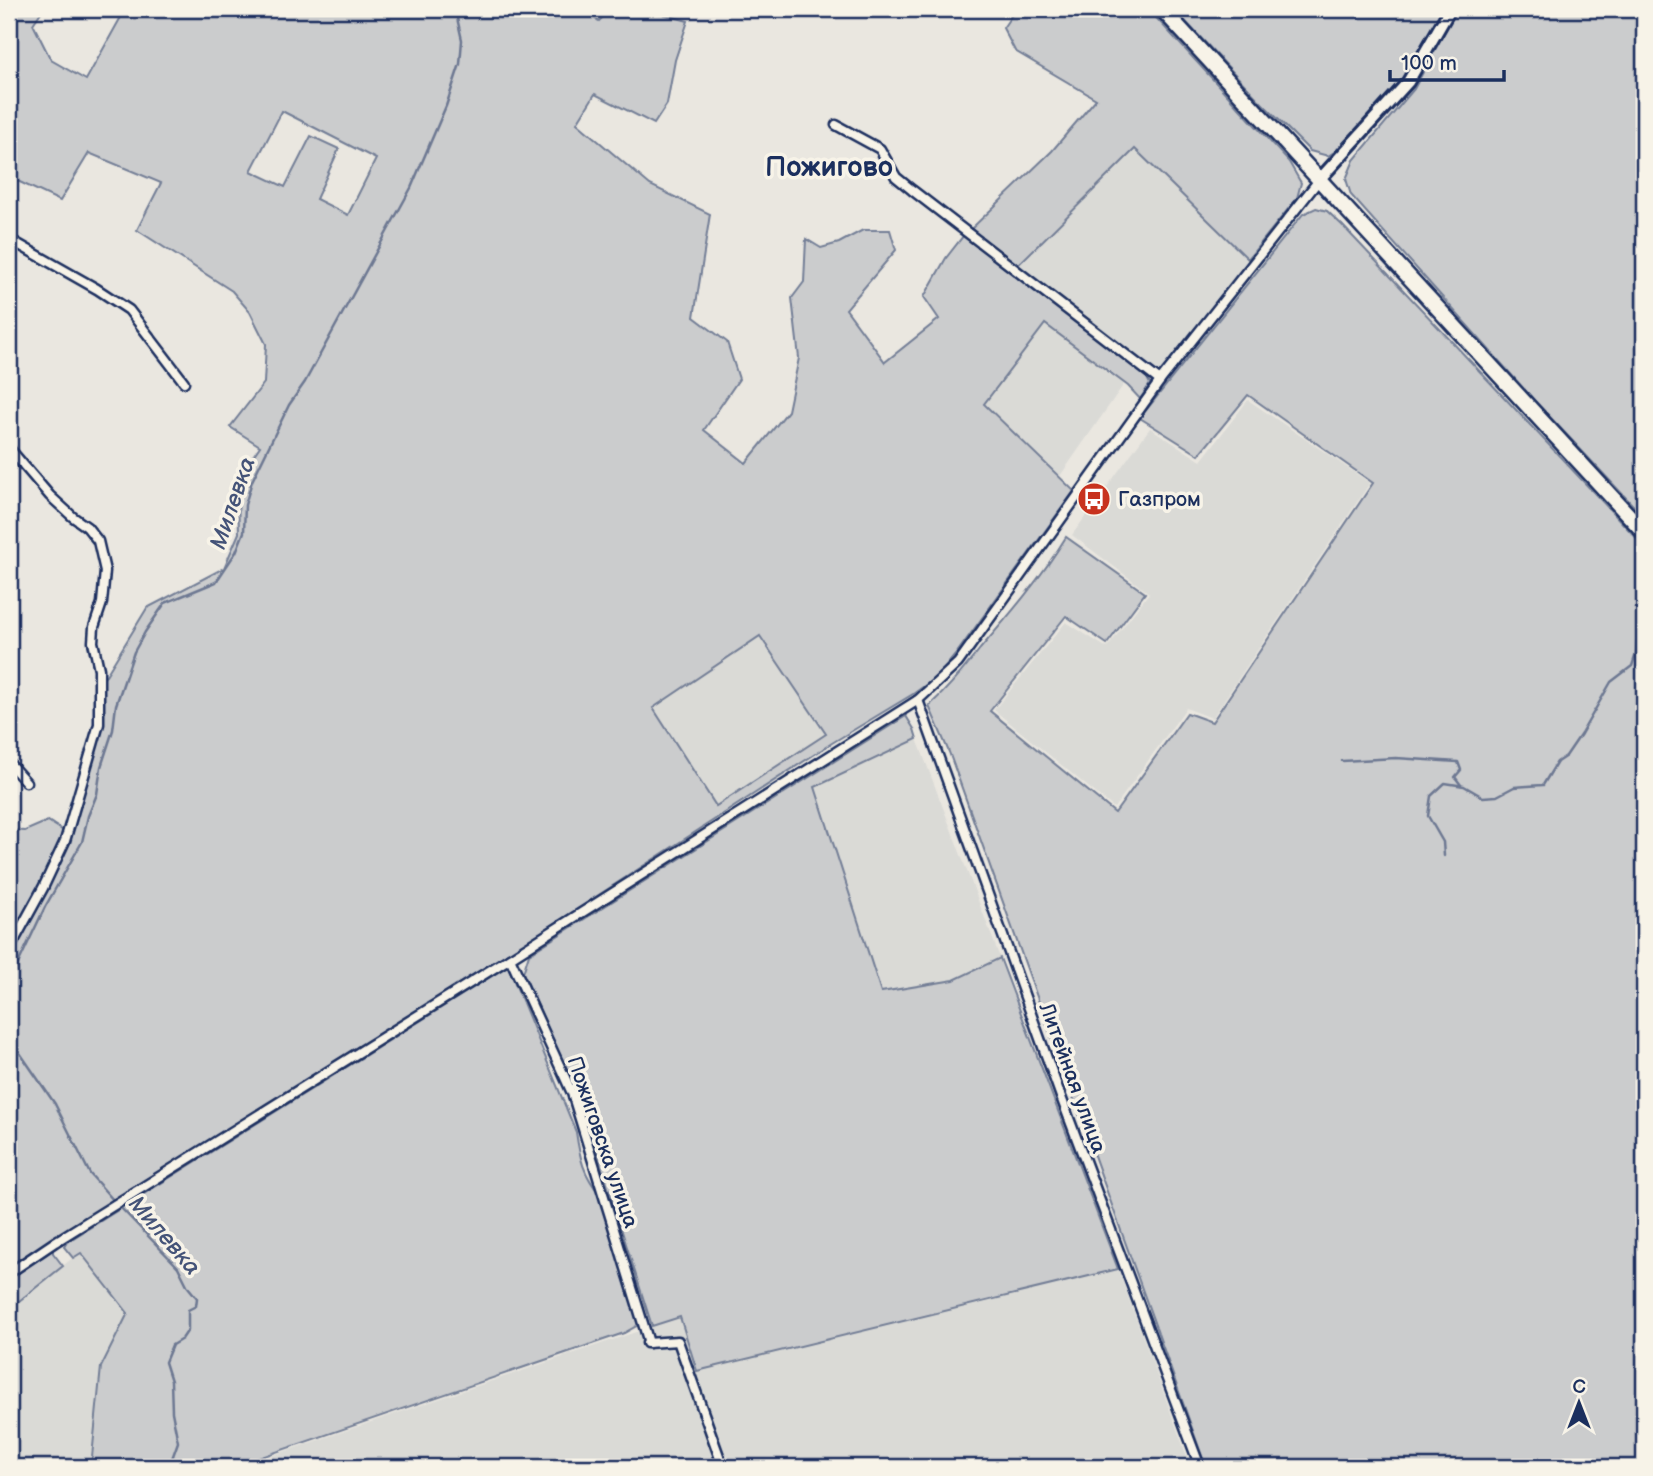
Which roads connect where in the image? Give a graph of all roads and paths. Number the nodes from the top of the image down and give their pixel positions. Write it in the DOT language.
graph roads {
  1 [pos="1162,9"];
  2 [pos="1450,9"];
  3 [pos="836,125"];
  4 [pos="1319,180"];
  5 [pos="9,239"];
  6 [pos="1160,381"];
  7 [pos="184,382"];
  8 [pos="9,448"];
  9 [pos="1644,532"];
  10 [pos="918,700"];
  11 [pos="9,763"];
  12 [pos="26,782"];
  13 [pos="9,950"];
  14 [pos="510,958"];
  15 [pos="9,1273"];
  16 [pos="723,1467"];
  17 [pos="1200,1467"];
  1 -- 4 [label="highway"];
  2 -- 4 [label="street"];
  3 -- 6 [label="street"];
  4 -- 6 [label="street"];
  4 -- 9 [label="highway"];
  5 -- 7 [label="street"];
  6 -- 10 [label="street"];
  8 -- 13 [label="street"];
  10 -- 14 [label="street"];
  10 -- 17 [label="street, Литейная улица"];
  11 -- 12 [label="street"];
  14 -- 15 [label="street"];
  14 -- 16 [label="street, Пожиговска улица"];
}
